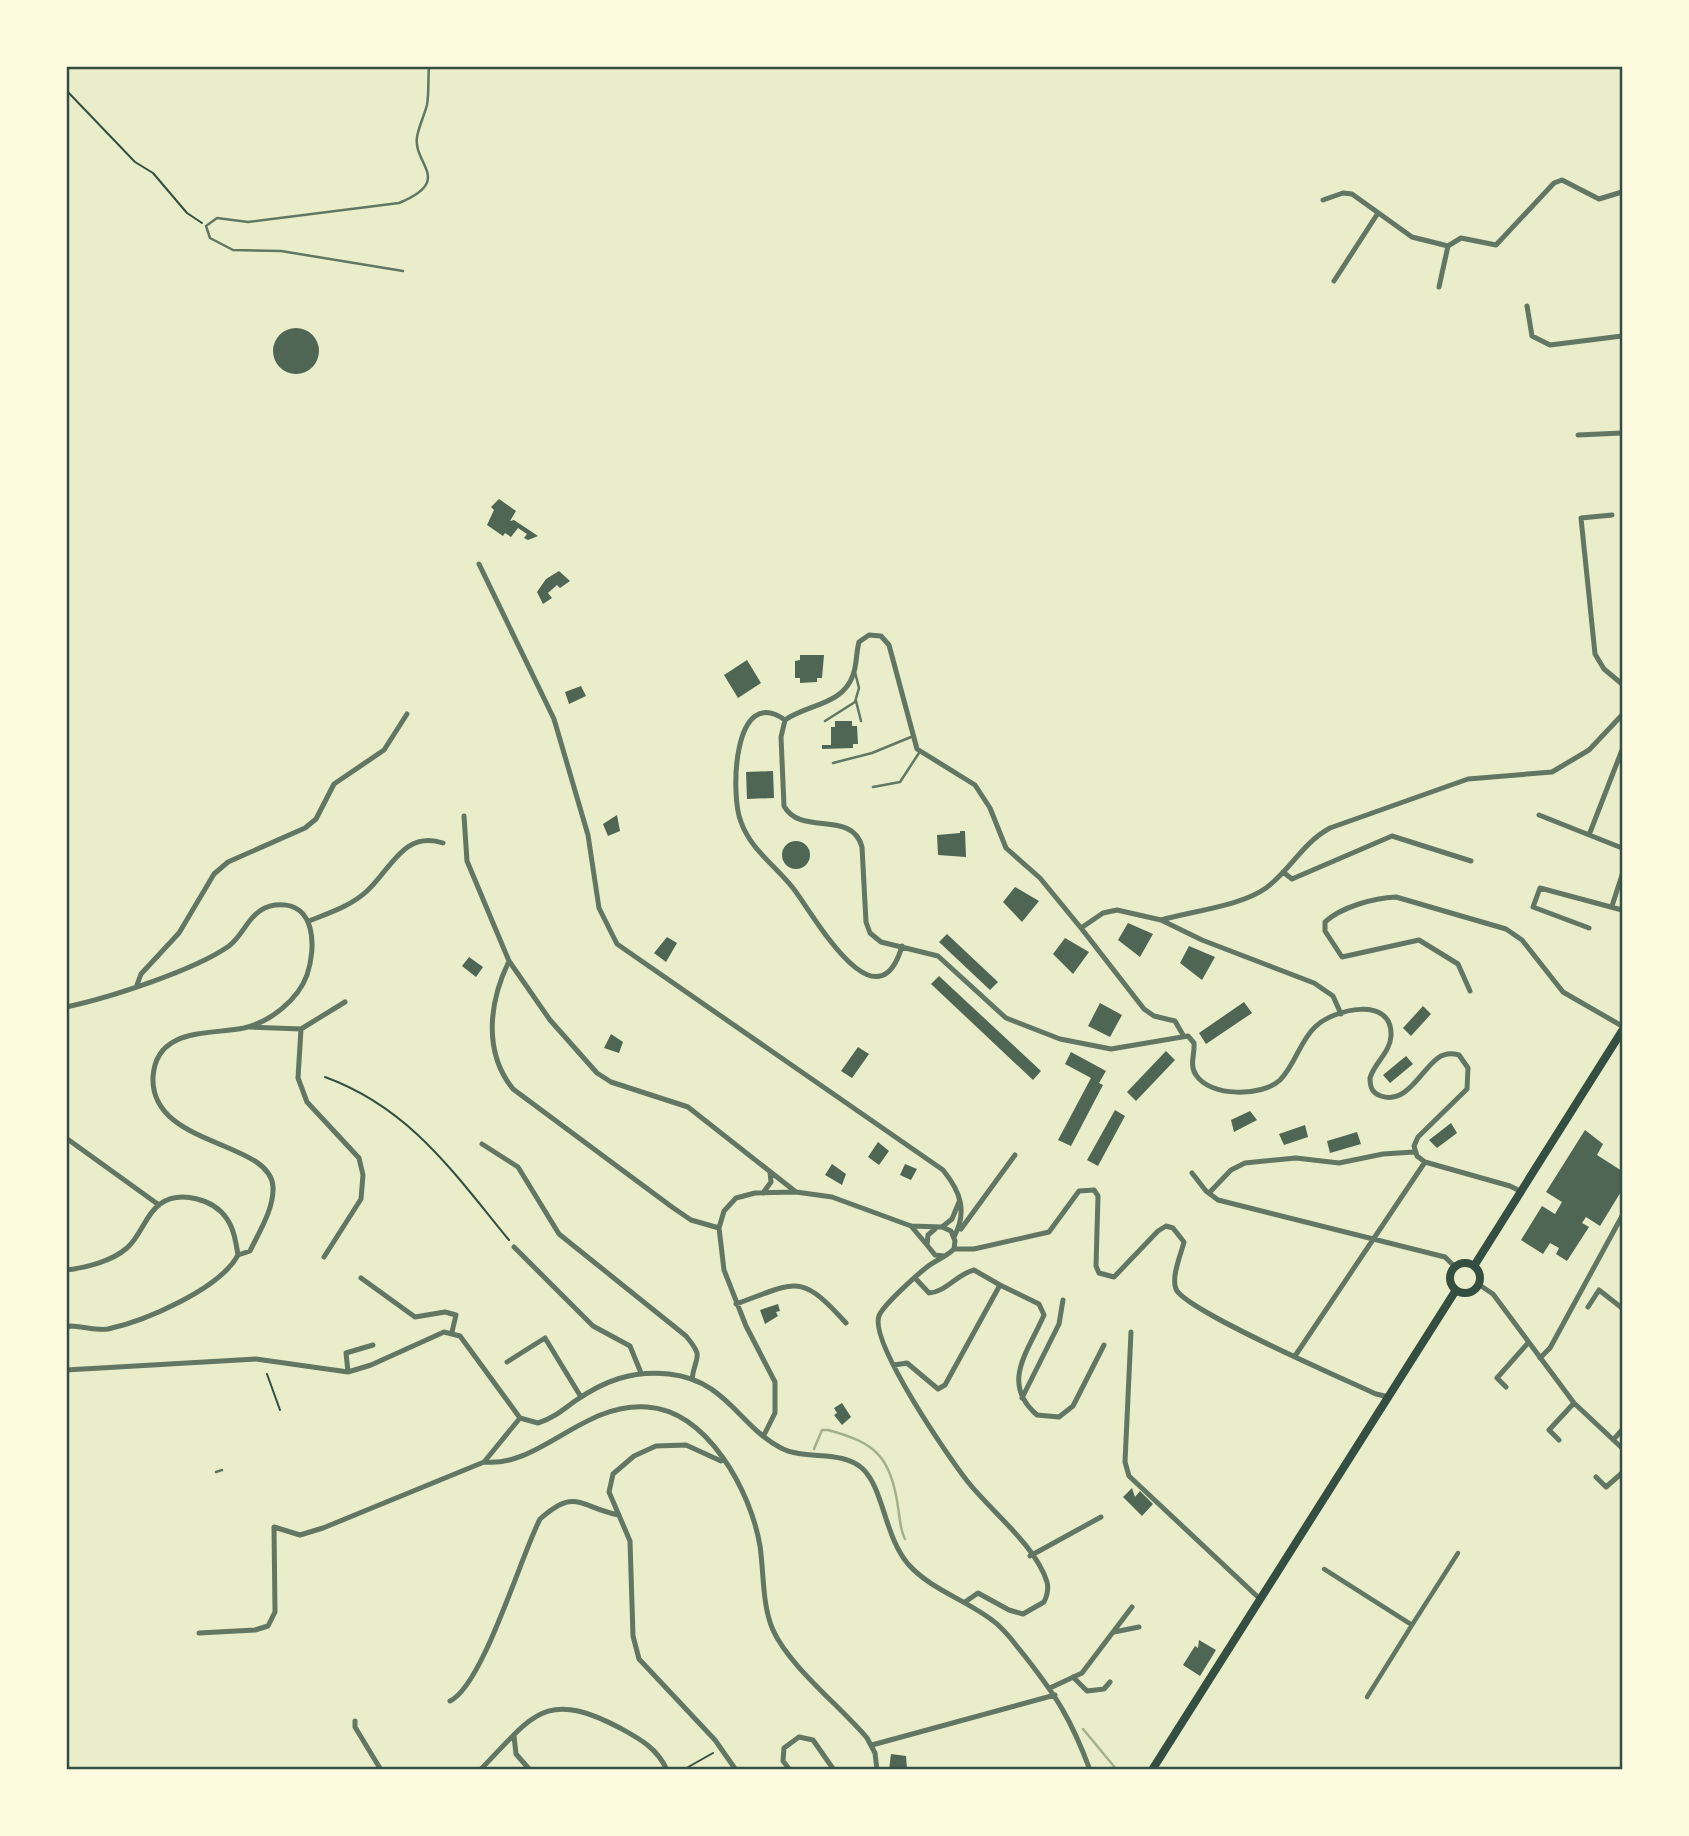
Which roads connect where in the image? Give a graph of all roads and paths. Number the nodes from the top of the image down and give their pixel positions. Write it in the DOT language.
graph roads {
  1 [pos="429,66"];
  2 [pos="66,90"];
  3 [pos="1622,192"];
  4 [pos="1323,201"];
  5 [pos="1378,213"];
  6 [pos="206,226"];
  7 [pos="1448,246"];
  8 [pos="403,271"];
  9 [pos="1334,281"];
  10 [pos="1439,287"];
  11 [pos="1527,306"];
  12 [pos="1622,336"];
  13 [pos="1622,433"];
  14 [pos="1578,435"];
  15 [pos="1612,514"];
  16 [pos="479,564"];
  17 [pos="855,671"];
  18 [pos="1622,684"];
  19 [pos="856,701"];
  20 [pos="407,714"];
  21 [pos="1622,715"];
  22 [pos="785,720"];
  23 [pos="825,720"];
  24 [pos="861,721"];
  25 [pos="911,737"];
  26 [pos="1622,750"];
  27 [pos="920,752"];
  28 [pos="832,763"];
  29 [pos="873,787"];
  30 [pos="1539,815"];
  31 [pos="464,816"];
  32 [pos="1588,835"];
  33 [pos="443,843"];
  34 [pos="1622,848"];
  35 [pos="1471,861"];
  36 [pos="1283,872"];
  37 [pos="1622,875"];
  38 [pos="1612,906"];
  39 [pos="1622,910"];
  40 [pos="1161,920"];
  41 [pos="309,921"];
  42 [pos="1081,928"];
  43 [pos="1589,928"];
  44 [pos="902,946"];
  45 [pos="509,961"];
  46 [pos="137,985"];
  47 [pos="1470,991"];
  48 [pos="345,1002"];
  49 [pos="66,1007"];
  50 [pos="1341,1014"];
  51 [pos="246,1027"];
  52 [pos="1622,1028"];
  53 [pos="301,1029"];
  54 [pos="1183,1035"];
  55 [pos="325,1077"];
  56 [pos="66,1138"];
  57 [pos="482,1143"];
  58 [pos="1414,1152"];
  59 [pos="1016,1155"];
  60 [pos="1425,1162"];
  61 [pos="770,1172"];
  62 [pos="1192,1173"];
  63 [pos="796,1192"];
  64 [pos="1521,1192"];
  65 [pos="763,1193"];
  66 [pos="1209,1193"];
  67 [pos="960,1199"];
  68 [pos="159,1205"];
  69 [pos="1622,1216"];
  70 [pos="911,1226"];
  71 [pos="719,1228"];
  72 [pos="938,1228"];
  73 [pos="955,1237"];
  74 [pos="1375,1238"];
  75 [pos="514,1247"];
  76 [pos="928,1247"];
  77 [pos="954,1249"];
  78 [pos="237,1255"];
  79 [pos="947,1255"];
  80 [pos="324,1256"];
  81 [pos="1474,1266"];
  82 [pos="1455,1267"];
  83 [pos="926,1268"];
  84 [pos="66,1270"];
  85 [pos="360,1278"];
  86 [pos="916,1279"];
  87 [pos="1000,1284"];
  88 [pos="1478,1284"];
  89 [pos="1456,1290"];
  90 [pos="1063,1300"];
  91 [pos="736,1304"];
  92 [pos="1588,1307"];
  93 [pos="1622,1308"];
  94 [pos="846,1324"];
  95 [pos="66,1328"];
  96 [pos="452,1332"];
  97 [pos="1131,1332"];
  98 [pos="1528,1343"];
  99 [pos="373,1345"];
  100 [pos="1104,1345"];
  101 [pos="1295,1356"];
  102 [pos="1540,1358"];
  103 [pos="507,1362"];
  104 [pos="894,1365"];
  105 [pos="66,1370"];
  106 [pos="348,1372"];
  107 [pos="641,1373"];
  108 [pos="267,1374"];
  109 [pos="692,1379"];
  110 [pos="1506,1387"];
  111 [pos="582,1397"];
  112 [pos="1389,1397"];
  113 [pos="1022,1398"];
  114 [pos="1574,1403"];
  115 [pos="280,1410"];
  116 [pos="520,1418"];
  117 [pos="1622,1430"];
  118 [pos="764,1435"];
  119 [pos="1559,1440"];
  120 [pos="1613,1440"];
  121 [pos="1622,1448"];
  122 [pos="724,1460"];
  123 [pos="484,1462"];
  124 [pos="222,1470"];
  125 [pos="216,1472"];
  126 [pos="1622,1473"];
  127 [pos="1596,1477"];
  128 [pos="619,1515"];
  129 [pos="1101,1517"];
  130 [pos="1458,1553"];
  131 [pos="1030,1556"];
  132 [pos="1324,1569"];
  133 [pos="1260,1599"];
  134 [pos="965,1602"];
  135 [pos="1132,1607"];
  136 [pos="1412,1625"];
  137 [pos="1139,1628"];
  138 [pos="1114,1632"];
  139 [pos="199,1633"];
  140 [pos="1073,1678"];
  141 [pos="1110,1682"];
  142 [pos="1050,1688"];
  143 [pos="1055,1695"];
  144 [pos="1367,1697"];
  145 [pos="450,1701"];
  146 [pos="355,1721"];
  147 [pos="514,1735"];
  148 [pos="872,1745"];
  149 [pos="722,1748"];
  150 [pos="381,1769"];
  151 [pos="480,1769"];
  152 [pos="530,1769"];
  153 [pos="667,1769"];
  154 [pos="683,1769"];
  155 [pos="736,1769"];
  156 [pos="790,1769"];
  157 [pos="834,1769"];
  158 [pos="877,1769"];
  159 [pos="1090,1769"];
  160 [pos="1152,1769"];
  1 -- 6 [label="lane"];
  2 -- 6 [label="path"];
  3 -- 7 [label="street"];
  4 -- 5 [label="street"];
  5 -- 7 [label="street"];
  5 -- 9 [label="street"];
  6 -- 8 [label="lane"];
  7 -- 10 [label="street"];
  11 -- 12 [label="street"];
  13 -- 14 [label="street"];
  15 -- 18 [label="street"];
  16 -- 67 [label="street"];
  17 -- 19 [label="lane"];
  17 -- 22 [label="street"];
  17 -- 25 [label="street"];
  19 -- 23 [label="lane"];
  19 -- 24 [label="lane"];
  20 -- 46 [label="street"];
  21 -- 36 [label="street"];
  22 -- 44 [label="street"];
  22 -- 44 [label="street"];
  25 -- 27 [label="street"];
  25 -- 28 [label="lane"];
  26 -- 32 [label="street"];
  27 -- 29 [label="lane"];
  27 -- 42 [label="street"];
  30 -- 32 [label="street"];
  31 -- 45 [label="street"];
  32 -- 34 [label="street"];
  33 -- 41 [label="street"];
  35 -- 36 [label="street"];
  36 -- 40 [label="street"];
  37 -- 38 [label="street"];
  38 -- 39 [label="street"];
  38 -- 43 [label="street"];
  40 -- 42 [label="street"];
  40 -- 50 [label="street"];
  41 -- 46 [label="street"];
  41 -- 51 [label="street"];
  42 -- 54 [label="street"];
  44 -- 54 [label="street"];
  45 -- 61 [label="street"];
  45 -- 71 [label="street"];
  46 -- 49 [label="street"];
  47 -- 52 [label="street"];
  48 -- 53 [label="street"];
  50 -- 54 [label="street"];
  50 -- 58 [label="street"];
  51 -- 53 [label="street"];
  51 -- 78 [label="street"];
  52 -- 64 [label="main road"];
  53 -- 80 [label="street"];
  55 -- 75 [label="path"];
  56 -- 68 [label="street"];
  57 -- 109 [label="street"];
  58 -- 60 [label="street"];
  58 -- 66 [label="street"];
  59 -- 73 [label="street"];
  60 -- 64 [label="street"];
  60 -- 74 [label="street"];
  61 -- 63 [label="street"];
  61 -- 65 [label="street"];
  62 -- 66 [label="street"];
  63 -- 65 [label="street"];
  63 -- 70 [label="street"];
  64 -- 81 [label="main road"];
  65 -- 71 [label="street"];
  66 -- 74 [label="street"];
  67 -- 72 [label="street"];
  67 -- 73 [label="street"];
  68 -- 78 [label="street"];
  68 -- 84 [label="street"];
  69 -- 102 [label="street"];
  70 -- 72 [label="street"];
  70 -- 76 [label="street"];
  71 -- 91 [label="street"];
  72 -- 73 [label="street"];
  72 -- 76 [label="street"];
  73 -- 77 [label="street"];
  74 -- 82 [label="street"];
  74 -- 101 [label="street"];
  75 -- 107 [label="street"];
  76 -- 79 [label="street"];
  76 -- 83 [label="street"];
  77 -- 79 [label="street"];
  77 -- 101 [label="street"];
  78 -- 95 [label="street"];
  79 -- 83 [label="street"];
  81 -- 82 [label="main road"];
  81 -- 88 [label="main road"];
  82 -- 89 [label="main road"];
  83 -- 86 [label="street"];
  85 -- 96 [label="street"];
  86 -- 87 [label="street"];
  86 -- 104 [label="street"];
  87 -- 104 [label="street"];
  87 -- 113 [label="street"];
  88 -- 89 [label="main road"];
  88 -- 98 [label="street"];
  89 -- 112 [label="main road"];
  90 -- 113 [label="street"];
  91 -- 94 [label="street"];
  91 -- 118 [label="street"];
  92 -- 93 [label="street"];
  96 -- 106 [label="street"];
  96 -- 116 [label="street"];
  97 -- 133 [label="street"];
  98 -- 102 [label="street"];
  98 -- 110 [label="street"];
  99 -- 106 [label="street"];
  100 -- 113 [label="street"];
  101 -- 112 [label="street"];
  102 -- 114 [label="street"];
  103 -- 111 [label="street"];
  104 -- 131 [label="street"];
  105 -- 106 [label="street"];
  107 -- 109 [label="street"];
  107 -- 111 [label="street"];
  108 -- 115 [label="path"];
  109 -- 118 [label="street"];
  111 -- 116 [label="street"];
  112 -- 133 [label="main road"];
  114 -- 119 [label="street"];
  114 -- 120 [label="street"];
  116 -- 123 [label="street"];
  117 -- 120 [label="street"];
  118 -- 134 [label="street"];
  120 -- 121 [label="street"];
  122 -- 123 [label="street"];
  122 -- 128 [label="street"];
  122 -- 148 [label="street"];
  123 -- 139 [label="street"];
  124 -- 125 [label="lane"];
  126 -- 127 [label="street"];
  128 -- 145 [label="street"];
  128 -- 149 [label="street"];
  129 -- 131 [label="street"];
  130 -- 136 [label="street"];
  131 -- 134 [label="street"];
  132 -- 136 [label="street"];
  133 -- 160 [label="main road"];
  134 -- 142 [label="street"];
  135 -- 138 [label="street"];
  136 -- 144 [label="street"];
  137 -- 138 [label="street"];
  138 -- 140 [label="street"];
  140 -- 141 [label="street"];
  140 -- 142 [label="street"];
  142 -- 143 [label="street"];
  143 -- 148 [label="street"];
  143 -- 159 [label="street"];
  146 -- 150 [label="street"];
  147 -- 151 [label="street"];
  147 -- 152 [label="street"];
  147 -- 153 [label="street"];
  148 -- 158 [label="street"];
  149 -- 154 [label="path"];
  149 -- 155 [label="street"];
  156 -- 157 [label="street"];
}
